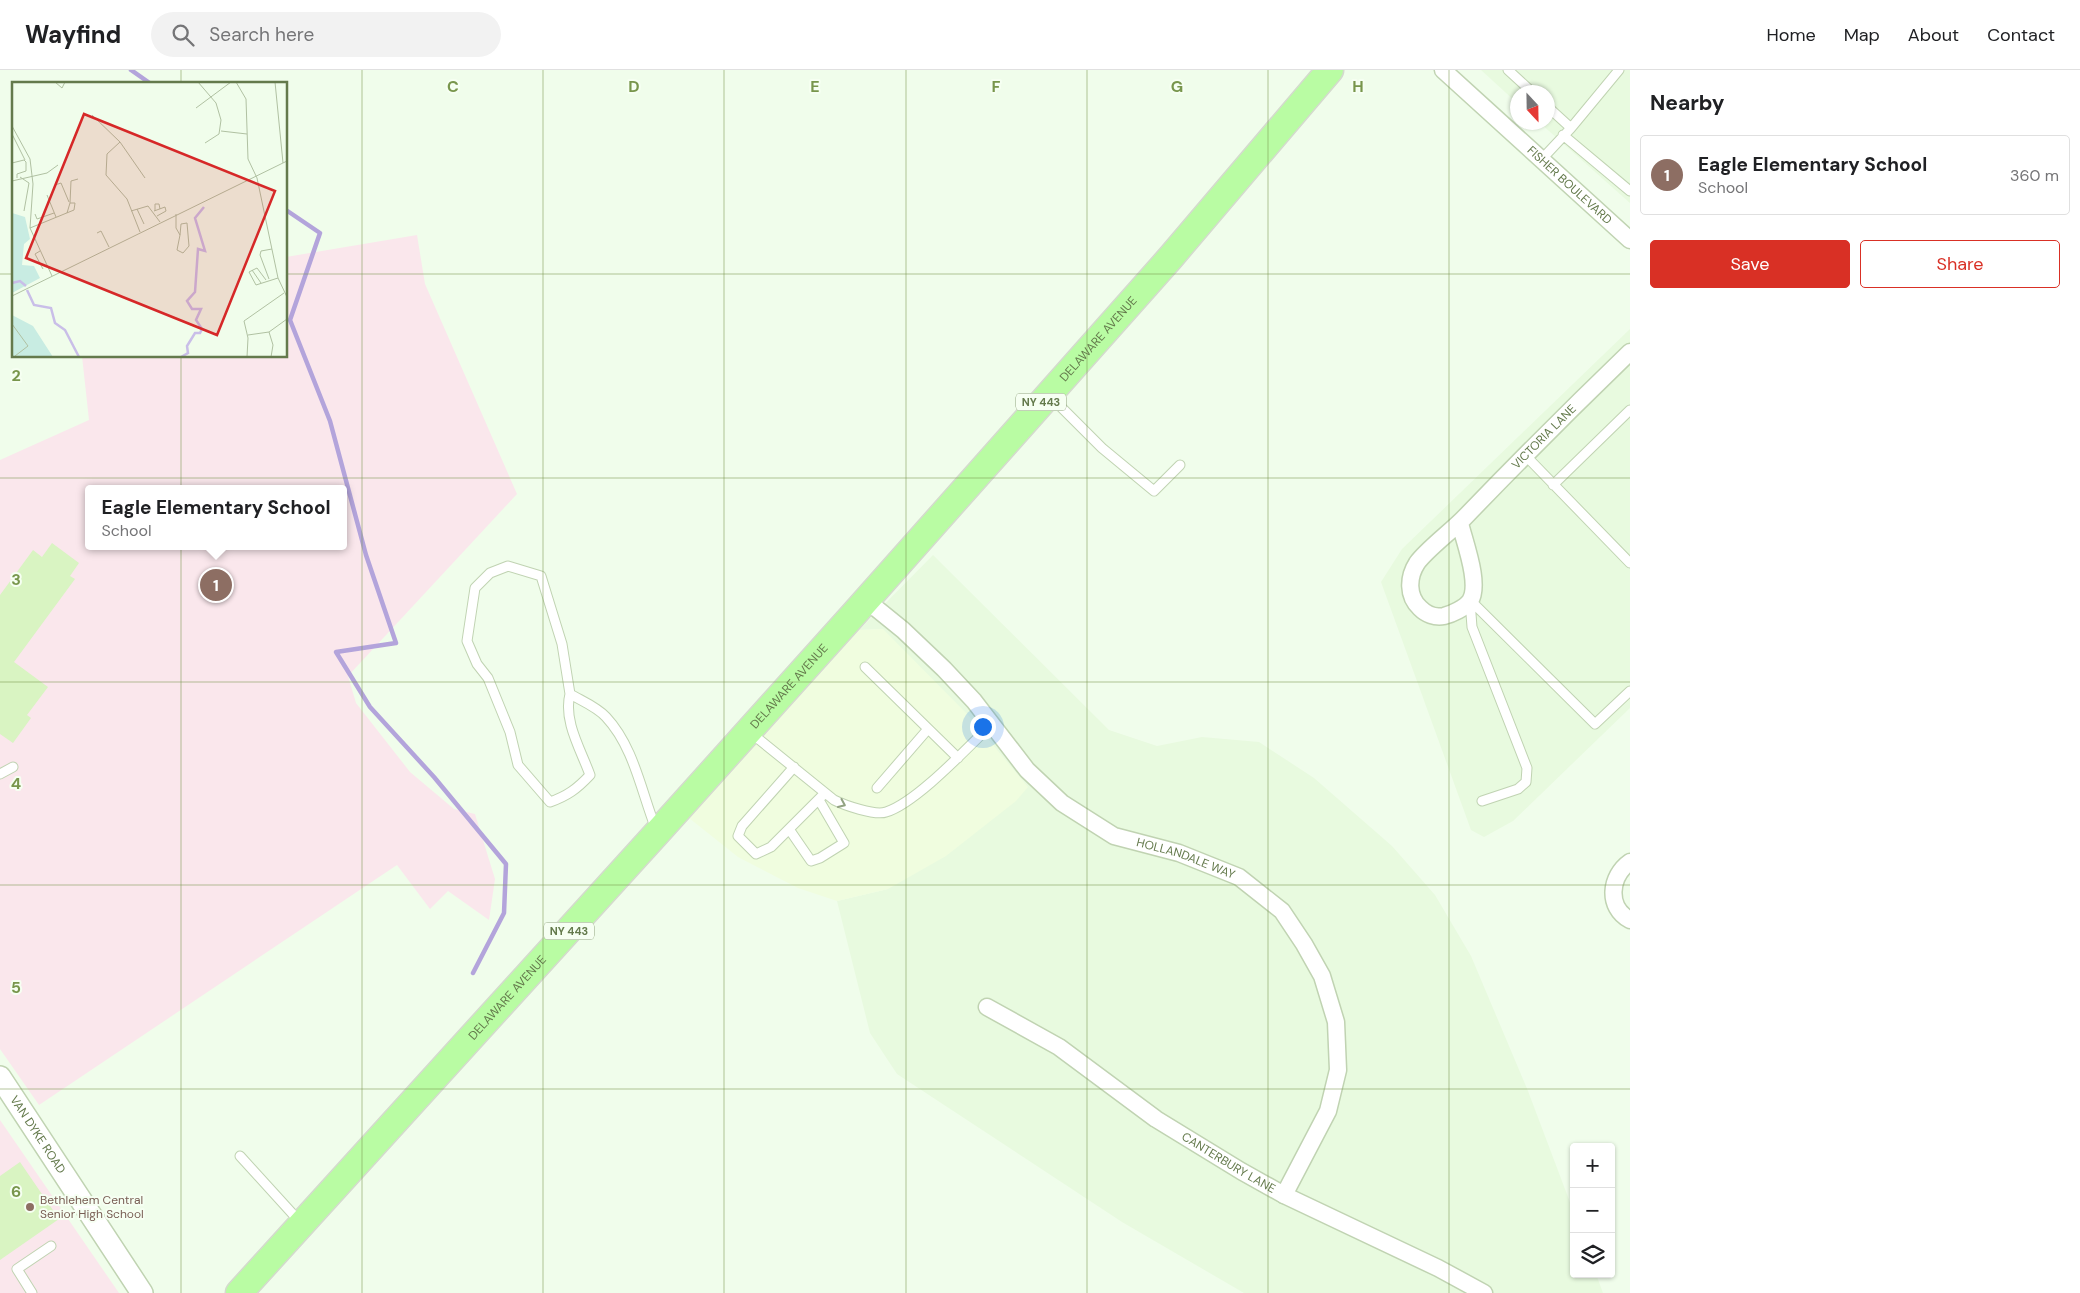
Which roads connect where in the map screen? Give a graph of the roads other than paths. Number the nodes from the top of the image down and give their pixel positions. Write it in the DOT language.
graph roads {
  1 [pos="1330,70"];
  2 [pos="1443,70"];
  3 [pos="1508,70"];
  4 [pos="1619,70"];
  5 [pos="1524,85"];
  6 [pos="1555,113"];
  7 [pos="1571,128"];
  8 [pos="1564,135"];
  9 [pos="1541,160"];
  10 [pos="1630,191"];
  11 [pos="1630,240"];
  12 [pos="1630,352"];
  13 [pos="1048,394"];
  14 [pos="1630,410"];
  15 [pos="1525,455"];
  16 [pos="1180,464"];
  17 [pos="1554,485"];
  18 [pos="1460,523"];
  19 [pos="1630,563"];
  20 [pos="866,600"];
  21 [pos="1470,600"];
  22 [pos="865,667"];
  23 [pos="1630,691"];
  24 [pos="570,694"];
  25 [pos="992,724"];
  26 [pos="928,729"];
  27 [pos="749,731"];
  28 [pos="958,758"];
  29 [pos="13,767"];
  30 [pos="794,767"];
  31 [pos="0,774"];
  32 [pos="877,788"];
  33 [pos="822,796"];
  34 [pos="1482,802"];
  35 [pos="790,828"];
  36 [pos="658,833"];
  37 [pos="1630,862"];
  38 [pos="1630,920"];
  39 [pos="987,1007"];
  40 [pos="0,1077"];
  41 [pos="240,1156"];
  42 [pos="1284,1195"];
  43 [pos="302,1224"];
  44 [pos="51,1246"];
  45 [pos="32,1293"];
  46 [pos="142,1293"];
  47 [pos="239,1293"];
  48 [pos="1484,1293"];
  1 -- 13 [label="main road, DELAWARE AVENUE / NY 443"];
  2 -- 9 [label="street, FISHER BOULEVARD"];
  3 -- 5 [label="lane"];
  4 -- 7 [label="lane"];
  6 -- 7 [label="lane"];
  7 -- 8 [label="lane"];
  8 -- 9 [label="lane"];
  8 -- 10 [label="lane"];
  9 -- 11 [label="street, FISHER BOULEVARD"];
  12 -- 15 [label="street, VICTORIA LANE"];
  13 -- 16 [label="lane"];
  13 -- 20 [label="main road, DELAWARE AVENUE / NY 443"];
  14 -- 17 [label="lane"];
  15 -- 17 [label="lane"];
  15 -- 18 [label="street, VICTORIA LANE"];
  17 -- 19 [label="lane"];
  18 -- 21 [label="street"];
  18 -- 21 [label="street, VICTORIA LANE"];
  20 -- 25 [label="street, HOLLANDALE WAY"];
  20 -- 27 [label="main road, DELAWARE AVENUE / NY 443"];
  21 -- 23 [label="lane"];
  21 -- 34 [label="lane"];
  22 -- 26 [label="lane"];
  24 -- 24 [label="lane"];
  24 -- 36 [label="lane"];
  25 -- 28 [label="lane"];
  25 -- 42 [label="street, HOLLANDALE WAY"];
  26 -- 28 [label="lane"];
  26 -- 32 [label="lane"];
  27 -- 30 [label="lane"];
  27 -- 36 [label="main road, DELAWARE AVENUE / NY 443"];
  33 -- 28 [label="lane, one-way"];
  29 -- 31 [label="lane"];
  30 -- 33 [label="lane"];
  30 -- 35 [label="lane"];
  33 -- 35 [label="lane"];
  33 -- 35 [label="lane"];
  36 -- 43 [label="main road, DELAWARE AVENUE / NY 443"];
  37 -- 38 [label="street"];
  39 -- 42 [label="street, CANTERBURY LANE"];
  40 -- 46 [label="street, VAN DYKE ROAD"];
  41 -- 43 [label="lane"];
  42 -- 48 [label="street, CANTERBURY LANE"];
  43 -- 47 [label="main road, DELAWARE AVENUE / NY 443"];
  44 -- 45 [label="lane"];
}
